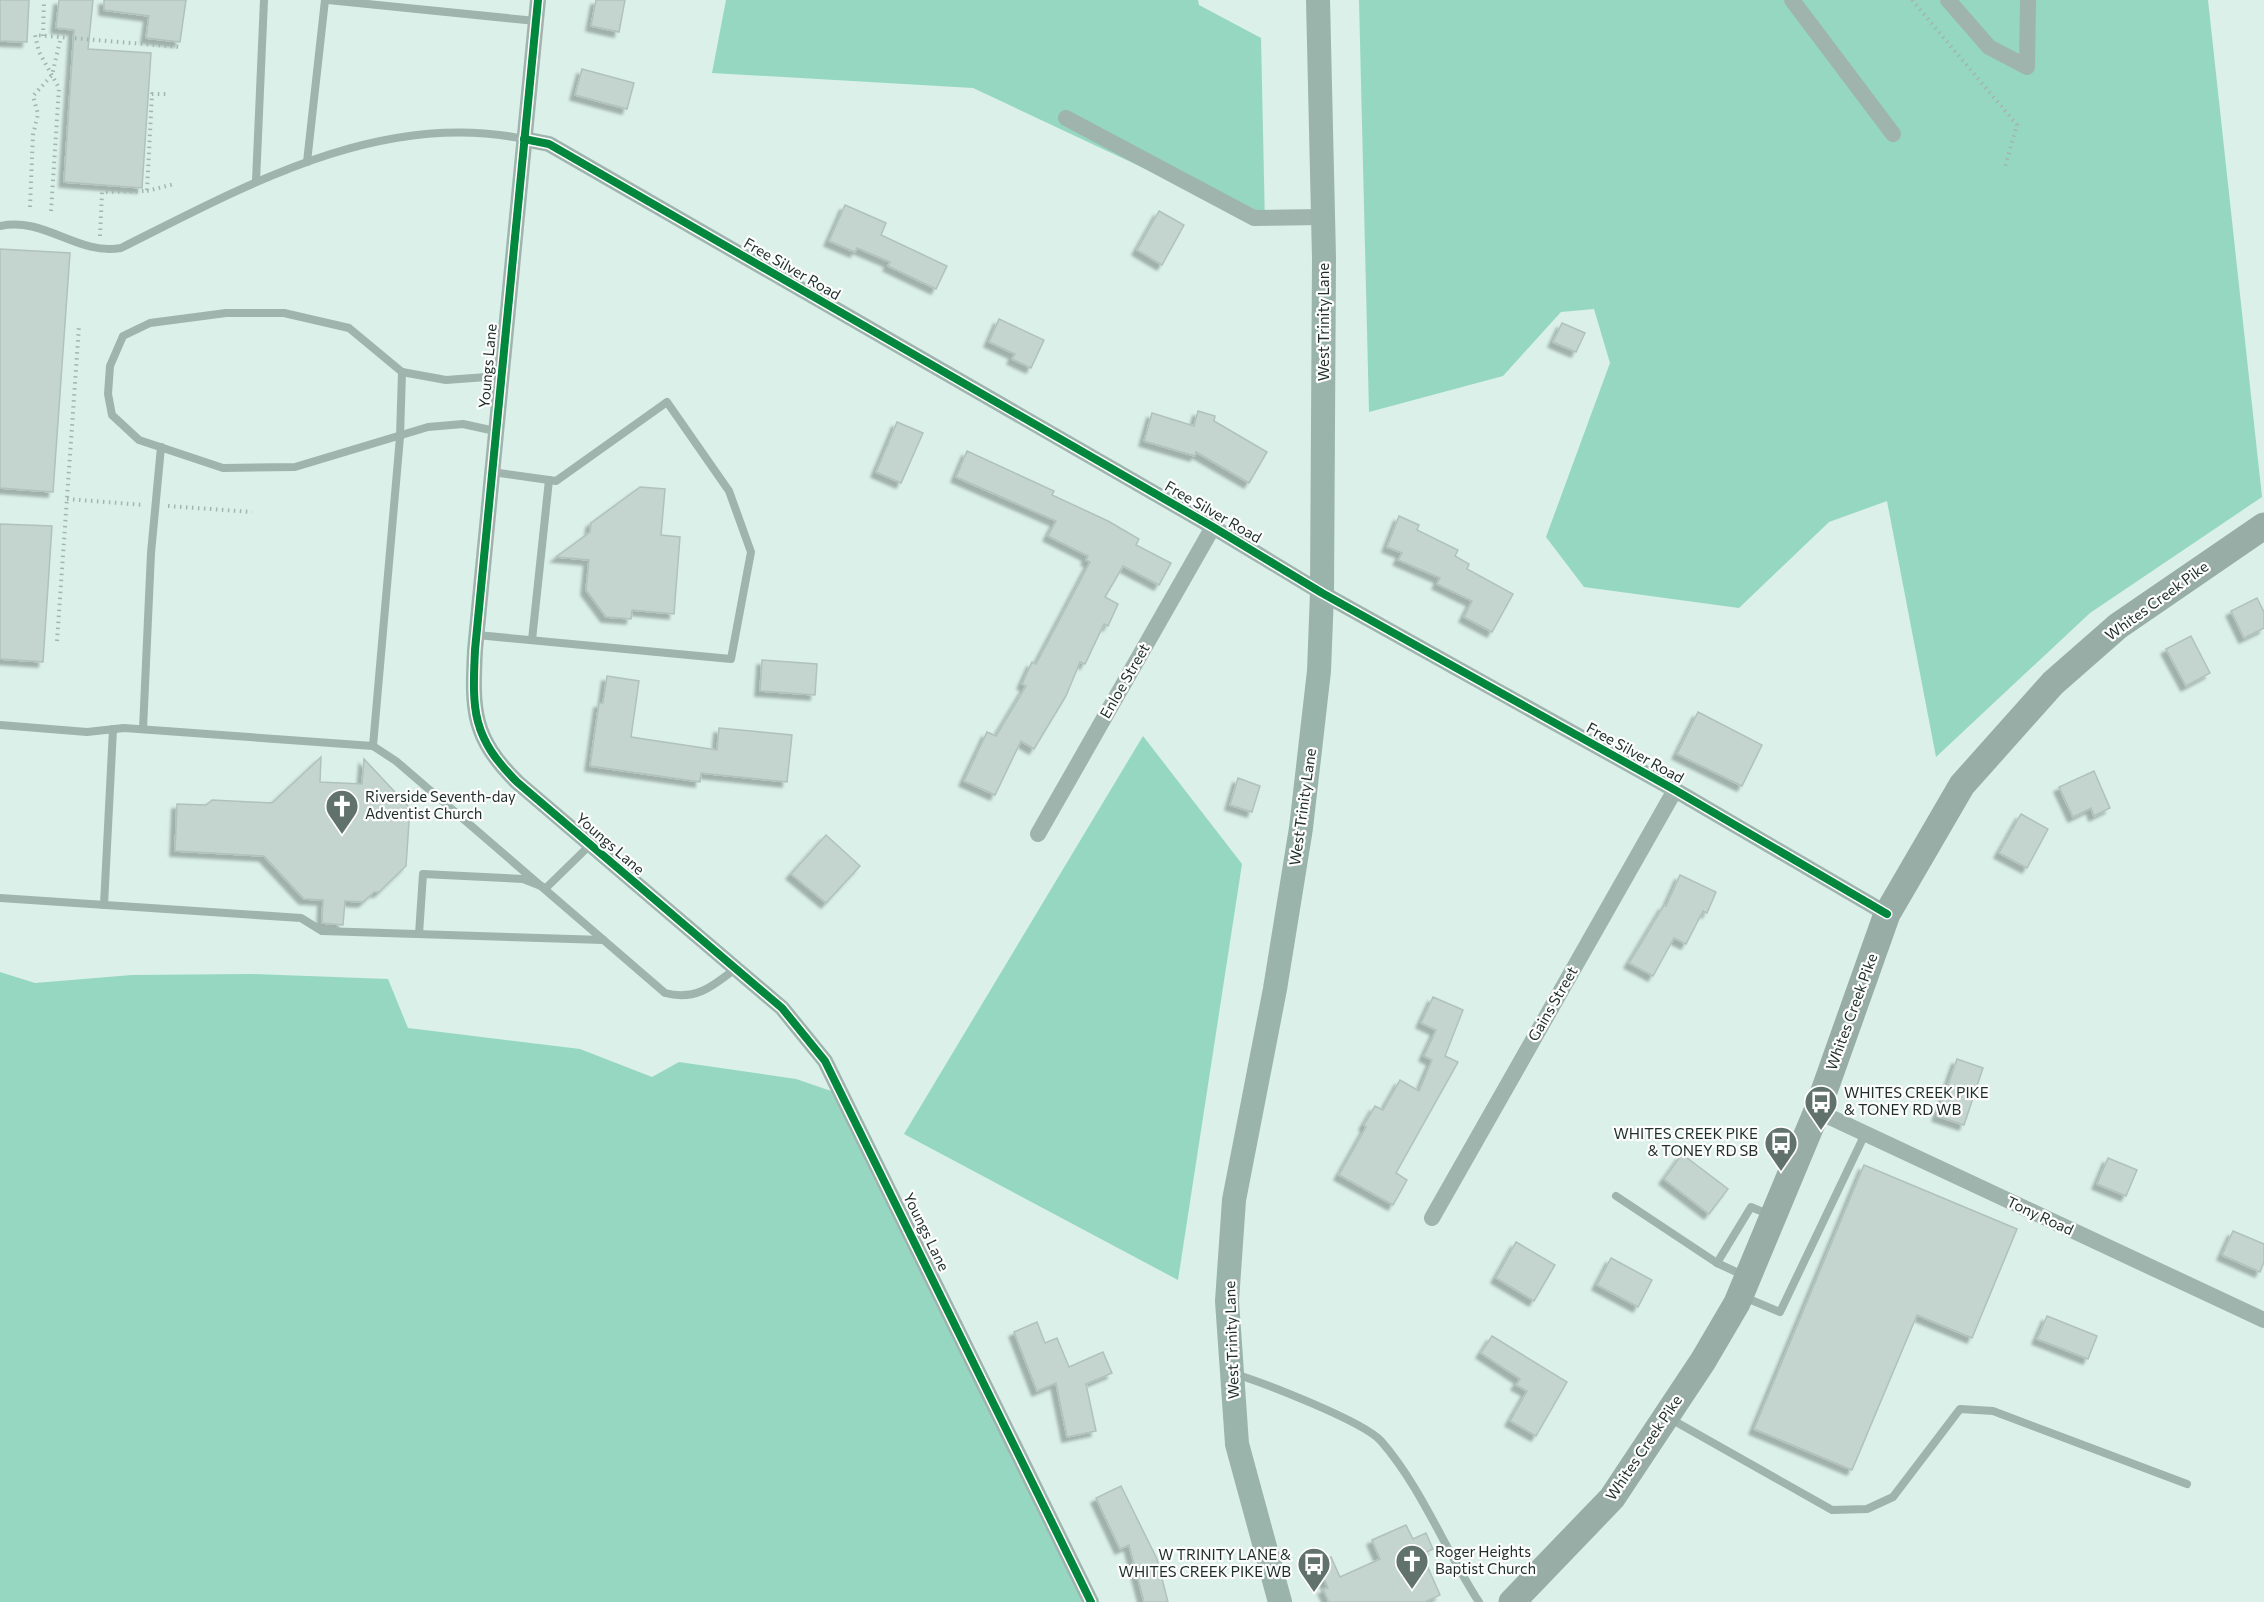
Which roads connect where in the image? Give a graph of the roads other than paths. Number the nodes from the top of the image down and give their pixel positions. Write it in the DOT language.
graph roads {
  1 [pos="264,0"];
  2 [pos="327,0"];
  3 [pos="538,0"];
  4 [pos="1318,0"];
  5 [pos="1792,0"];
  6 [pos="1948,0"];
  7 [pos="2028,0"];
  8 [pos="536,21"];
  9 [pos="1066,118"];
  10 [pos="1893,134"];
  11 [pos="524,139"];
  12 [pos="307,162"];
  13 [pos="256,181"];
  14 [pos="1323,217"];
  15 [pos="0,226"];
  16 [pos="402,372"];
  17 [pos="500,376"];
  18 [pos="495,431"];
  19 [pos="400,437"];
  20 [pos="161,447"];
  21 [pos="492,472"];
  22 [pos="549,480"];
  23 [pos="2264,526"];
  24 [pos="1213,527"];
  25 [pos="1322,593"];
  26 [pos="477,635"];
  27 [pos="532,640"];
  28 [pos="0,725"];
  29 [pos="113,729"];
  30 [pos="143,729"];
  31 [pos="373,746"];
  32 [pos="1675,790"];
  33 [pos="1038,834"];
  34 [pos="590,845"];
  35 [pos="546,888"];
  36 [pos="0,898"];
  37 [pos="104,905"];
  38 [pos="1887,914"];
  39 [pos="419,934"];
  40 [pos="603,940"];
  41 [pos="735,969"];
  42 [pos="1817,1112"];
  43 [pos="1865,1134"];
  44 [pos="1616,1196"];
  45 [pos="1773,1217"];
  46 [pos="1432,1218"];
  47 [pos="1717,1263"];
  48 [pos="1744,1286"];
  49 [pos="2264,1320"];
  50 [pos="1232,1373"];
  51 [pos="1666,1416"];
  52 [pos="2187,1484"];
  53 [pos="1091,1602"];
  54 [pos="1280,1602"];
  55 [pos="1479,1602"];
  56 [pos="1512,1602"];
  1 -- 13 [label="lane"];
  2 -- 8 [label="lane"];
  2 -- 12 [label="lane"];
  3 -- 8 [label="street, Youngs Lane"];
  4 -- 14 [label="main road, West Trinity Lane"];
  5 -- 10 [label="street"];
  6 -- 7 [label="street"];
  8 -- 11 [label="street, Youngs Lane"];
  9 -- 14 [label="street"];
  11 -- 12 [label="lane"];
  11 -- 17 [label="street, Youngs Lane"];
  11 -- 24 [label="street, Free Silver Road"];
  12 -- 13 [label="lane"];
  13 -- 15 [label="lane"];
  14 -- 25 [label="main road, West Trinity Lane"];
  16 -- 17 [label="lane"];
  16 -- 19 [label="lane"];
  16 -- 20 [label="lane"];
  17 -- 18 [label="street, Youngs Lane"];
  18 -- 19 [label="lane"];
  18 -- 21 [label="street, Youngs Lane"];
  19 -- 20 [label="lane"];
  19 -- 31 [label="lane"];
  20 -- 30 [label="lane"];
  21 -- 22 [label="lane"];
  21 -- 26 [label="street, Youngs Lane"];
  22 -- 27 [label="lane"];
  22 -- 27 [label="lane"];
  23 -- 38 [label="main road, Whites Creek Pike"];
  24 -- 25 [label="street, Free Silver Road"];
  24 -- 33 [label="street, Enloe Street"];
  25 -- 32 [label="street, Free Silver Road"];
  25 -- 50 [label="main road, West Trinity Lane"];
  26 -- 27 [label="lane"];
  26 -- 34 [label="street, Youngs Lane"];
  28 -- 29 [label="lane"];
  29 -- 30 [label="lane"];
  29 -- 37 [label="lane"];
  30 -- 31 [label="lane"];
  31 -- 35 [label="lane"];
  32 -- 38 [label="street, Free Silver Road"];
  32 -- 46 [label="street, Gains Street"];
  34 -- 35 [label="lane"];
  34 -- 41 [label="street, Youngs Lane"];
  35 -- 39 [label="lane"];
  35 -- 40 [label="lane"];
  36 -- 37 [label="lane"];
  37 -- 39 [label="lane"];
  38 -- 42 [label="main road, Whites Creek Pike"];
  39 -- 40 [label="lane"];
  40 -- 41 [label="lane"];
  41 -- 53 [label="street, Youngs Lane"];
  42 -- 43 [label="street, Tony Road"];
  42 -- 45 [label="main road, Whites Creek Pike"];
  43 -- 48 [label="lane"];
  43 -- 49 [label="street, Tony Road"];
  44 -- 47 [label="lane"];
  45 -- 47 [label="lane"];
  45 -- 48 [label="main road, Whites Creek Pike"];
  47 -- 48 [label="lane"];
  48 -- 51 [label="main road, Whites Creek Pike"];
  50 -- 54 [label="main road, West Trinity Lane"];
  50 -- 55 [label="lane"];
  51 -- 52 [label="lane"];
  51 -- 56 [label="main road, Whites Creek Pike"];
}
